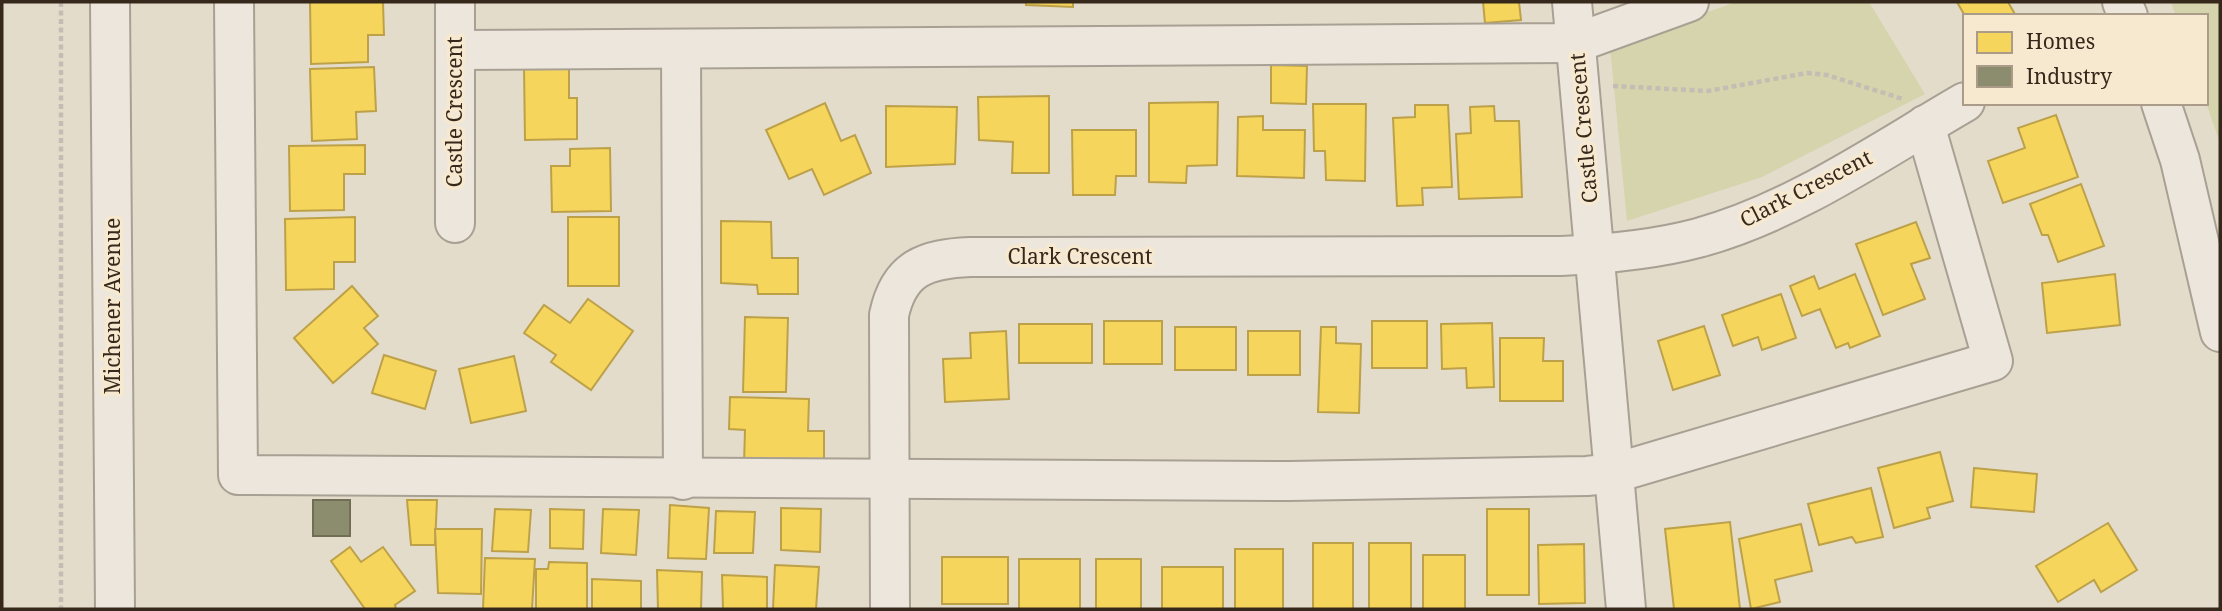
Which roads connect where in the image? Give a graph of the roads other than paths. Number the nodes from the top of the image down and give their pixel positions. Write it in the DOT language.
graph roads {
  1 [pos="110,2"];
  2 [pos="234,2"];
  3 [pos="455,2"];
  4 [pos="1572,2"];
  5 [pos="1689,2"];
  6 [pos="1576,43"];
  7 [pos="455,50"];
  8 [pos="681,50"];
  9 [pos="2162,105"];
  10 [pos="1945,114"];
  11 [pos="455,223"];
  12 [pos="1596,254"];
  13 [pos="2218,310"];
  14 [pos="1615,473"];
  15 [pos="890,479"];
  16 [pos="683,480"];
  17 [pos="115,609"];
  18 [pos="890,609"];
  19 [pos="1626,609"];
  1 -- 17 [label="street, Michener Avenue"];
  2 -- 16 [label="street"];
  3 -- 7 [label="street, Castle Crescent"];
  4 -- 6 [label="street, Castle Crescent"];
  5 -- 6 [label="street"];
  6 -- 8 [label="street"];
  6 -- 12 [label="street, Castle Crescent"];
  7 -- 8 [label="street"];
  7 -- 11 [label="street, Castle Crescent"];
  8 -- 16 [label="street"];
  9 -- 13 [label="street"];
  10 -- 12 [label="street, Clark Crescent"];
  10 -- 14 [label="street"];
  12 -- 14 [label="street"];
  12 -- 15 [label="street, Clark Crescent"];
  14 -- 15 [label="street"];
  14 -- 19 [label="street"];
  15 -- 16 [label="street"];
  15 -- 18 [label="street, Clark Crescent"];
}
